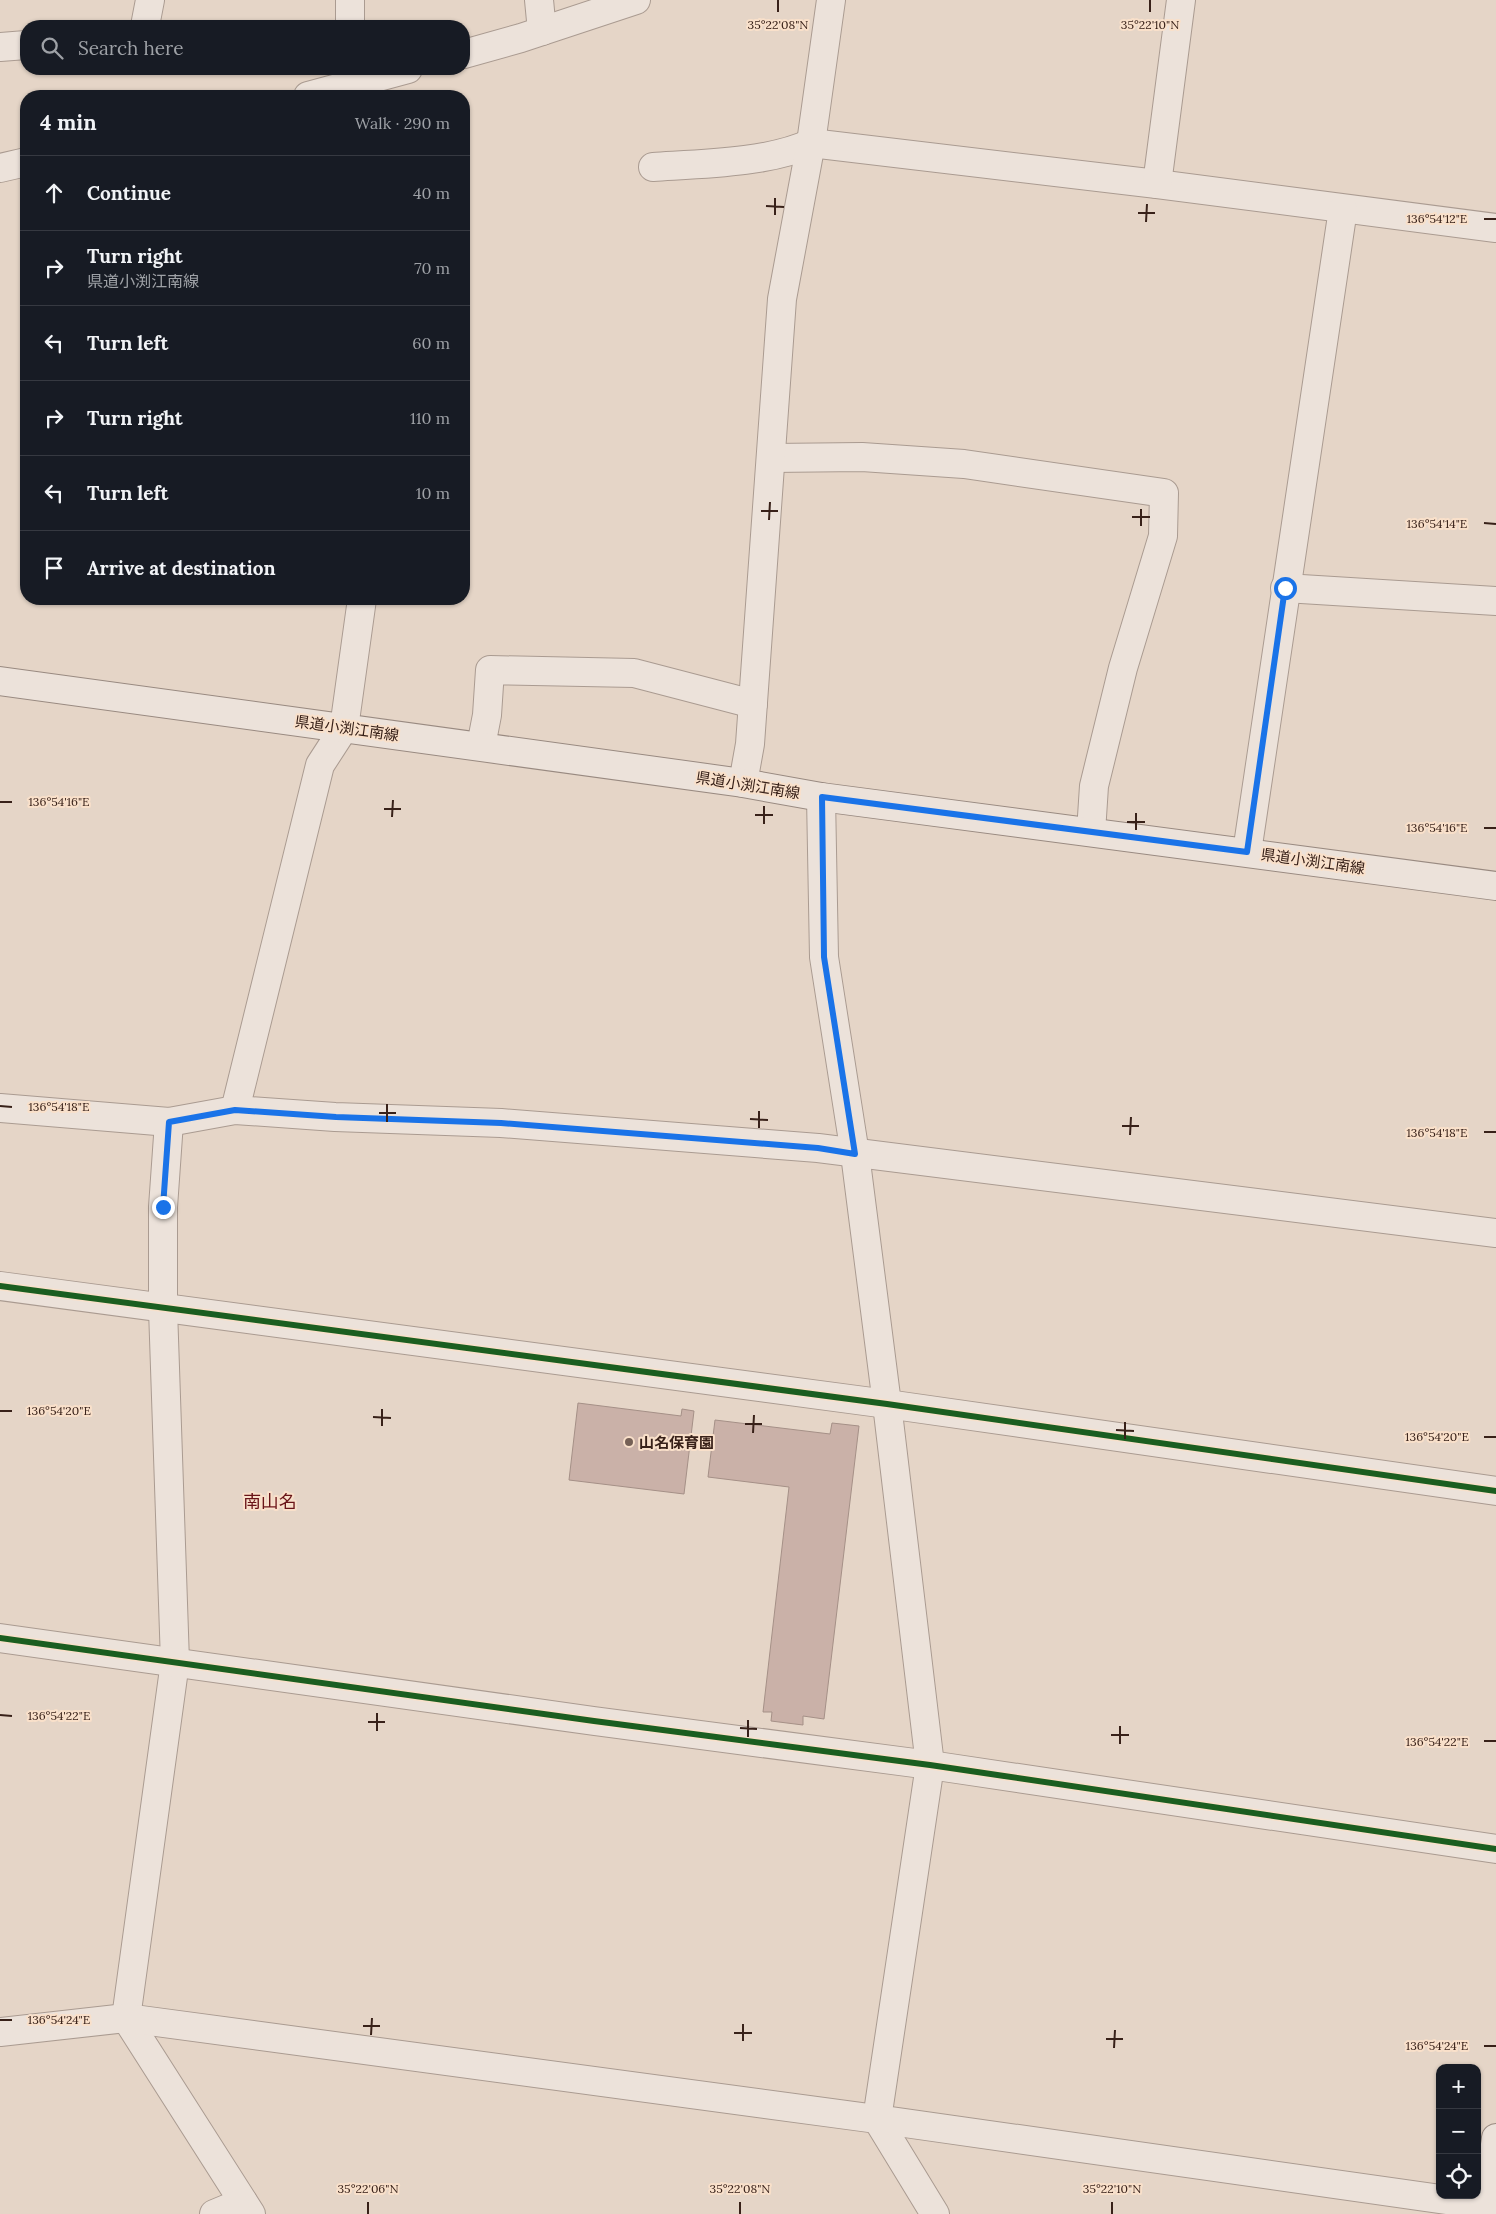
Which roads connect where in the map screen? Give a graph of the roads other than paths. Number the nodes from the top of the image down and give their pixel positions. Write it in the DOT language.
graph roads {
  1 [pos="150,0"];
  2 [pos="350,0"];
  3 [pos="539,0"];
  4 [pos="636,0"];
  5 [pos="831,0"];
  6 [pos="1181,0"];
  7 [pos="146,20"];
  8 [pos="350,20"];
  9 [pos="542,31"];
  10 [pos="20,46"];
  11 [pos="0,47"];
  12 [pos="470,52"];
  13 [pos="380,75"];
  14 [pos="339,84"];
  15 [pos="324,90"];
  16 [pos="811,143"];
  17 [pos="20,163"];
  18 [pos="653,167"];
  19 [pos="0,168"];
  20 [pos="1157,184"];
  21 [pos="1343,209"];
  22 [pos="1496,228"];
  23 [pos="771,458"];
  24 [pos="1285,588"];
  25 [pos="1496,601"];
  26 [pos="361,605"];
  27 [pos="0,681"];
  28 [pos="753,704"];
  29 [pos="344,728"];
  30 [pos="481,746"];
  31 [pos="744,783"];
  32 [pos="822,797"];
  33 [pos="1091,832"];
  34 [pos="1247,852"];
  35 [pos="1496,886"];
  36 [pos="0,1108"];
  37 [pos="235,1110"];
  38 [pos="169,1122"];
  39 [pos="855,1154"];
  40 [pos="1496,1234"];
  41 [pos="0,1286"];
  42 [pos="163,1309"];
  43 [pos="887,1404"];
  44 [pos="1496,1491"];
  45 [pos="0,1638"];
  46 [pos="175,1662"];
  47 [pos="930,1765"];
  48 [pos="1496,1849"];
  49 [pos="126,2018"];
  50 [pos="0,2032"];
  51 [pos="877,2119"];
  52 [pos="1496,2138"];
  53 [pos="247,2208"];
  54 [pos="1489,2209"];
  55 [pos="214,2214"];
  56 [pos="934,2214"];
  1 -- 7 [label="street"];
  2 -- 8 [label="street"];
  3 -- 9 [label="street"];
  4 -- 9 [label="street"];
  5 -- 16 [label="street"];
  6 -- 20 [label="street"];
  9 -- 12 [label="street"];
  10 -- 11 [label="street"];
  13 -- 14 [label="street"];
  14 -- 15 [label="street"];
  16 -- 18 [label="street"];
  16 -- 20 [label="street"];
  16 -- 23 [label="street"];
  17 -- 19 [label="street"];
  20 -- 21 [label="street"];
  21 -- 22 [label="street"];
  21 -- 24 [label="street"];
  23 -- 28 [label="street"];
  23 -- 33 [label="street"];
  24 -- 25 [label="street"];
  24 -- 34 [label="street"];
  26 -- 29 [label="street"];
  27 -- 29 [label="street, 県道小渕江南線"];
  28 -- 30 [label="street"];
  28 -- 31 [label="street"];
  29 -- 30 [label="street, 県道小渕江南線"];
  29 -- 37 [label="street"];
  30 -- 31 [label="street, 県道小渕江南線"];
  31 -- 32 [label="street, 県道小渕江南線"];
  32 -- 33 [label="street, 県道小渕江南線"];
  32 -- 39 [label="street"];
  33 -- 34 [label="street, 県道小渕江南線"];
  34 -- 35 [label="street, 県道小渕江南線"];
  36 -- 38 [label="street"];
  37 -- 38 [label="street"];
  37 -- 39 [label="street"];
  38 -- 42 [label="street"];
  39 -- 40 [label="street"];
  39 -- 43 [label="street"];
  41 -- 42 [label="street"];
  42 -- 43 [label="street"];
  42 -- 46 [label="street"];
  43 -- 44 [label="street"];
  43 -- 47 [label="street"];
  45 -- 46 [label="street"];
  46 -- 47 [label="street"];
  46 -- 49 [label="street"];
  47 -- 48 [label="street"];
  47 -- 51 [label="street"];
  49 -- 50 [label="street"];
  49 -- 51 [label="street"];
  49 -- 53 [label="street"];
  51 -- 54 [label="street"];
  51 -- 56 [label="street"];
  52 -- 54 [label="street"];
  53 -- 55 [label="street"];
}
